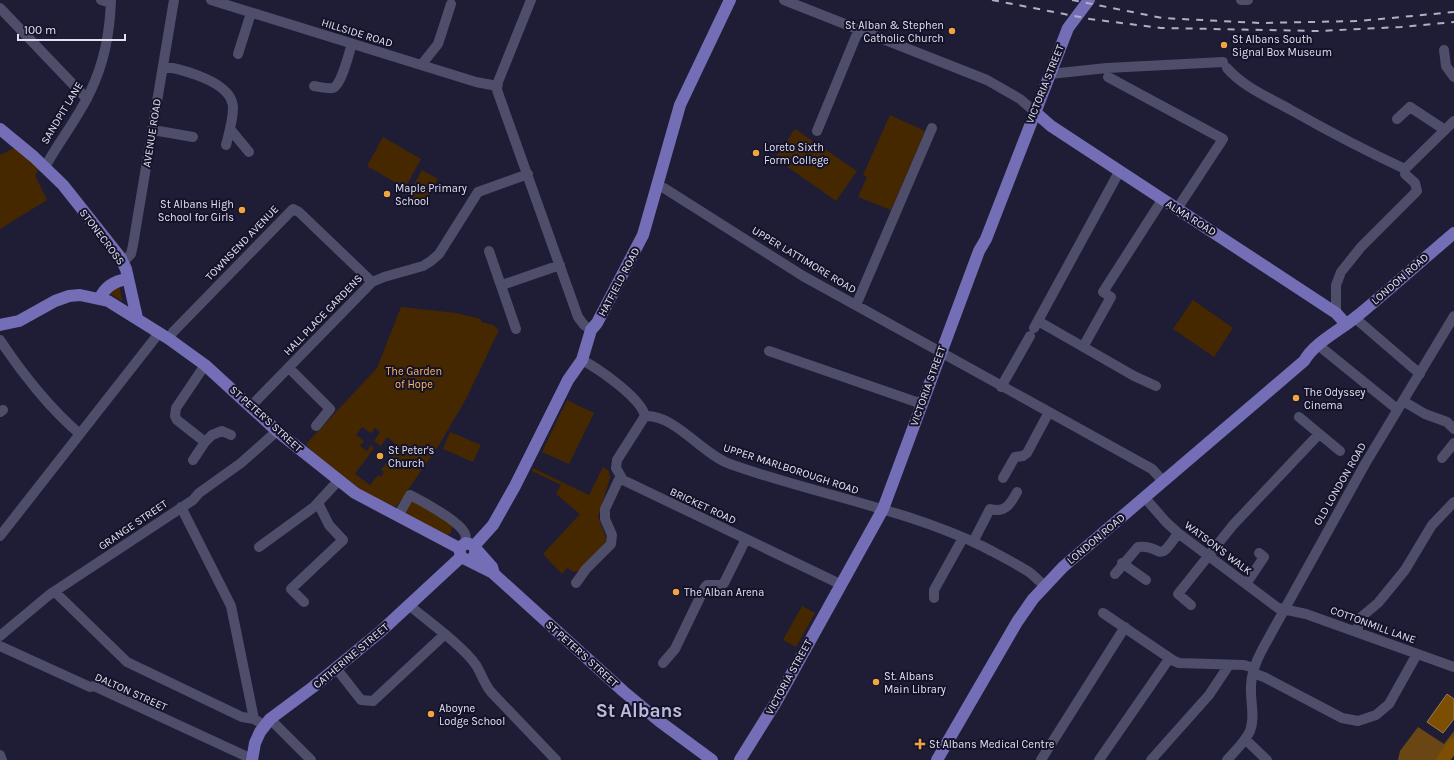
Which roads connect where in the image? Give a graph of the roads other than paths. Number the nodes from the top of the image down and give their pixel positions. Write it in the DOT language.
graph roads {
  1 [pos="174,0"];
  2 [pos="211,0"];
  3 [pos="531,0"];
  4 [pos="730,0"];
  5 [pos="784,0"];
  6 [pos="1089,0"];
  7 [pos="1241,0"];
  8 [pos="1248,0"];
  9 [pos="108,1"];
  10 [pos="451,4"];
  11 [pos="0,8"];
  12 [pos="251,13"];
  13 [pos="859,29"];
  14 [pos="352,44"];
  15 [pos="1444,50"];
  16 [pos="238,54"];
  17 [pos="422,64"];
  18 [pos="163,66"];
  19 [pos="1050,74"];
  20 [pos="1108,77"];
  21 [pos="1454,77"];
  22 [pos="314,86"];
  23 [pos="497,86"];
  24 [pos="87,99"];
  25 [pos="1035,112"];
  26 [pos="1397,120"];
  27 [pos="1454,121"];
  28 [pos="932,128"];
  29 [pos="0,129"];
  30 [pos="230,129"];
  31 [pos="153,130"];
  32 [pos="1445,130"];
  33 [pos="817,131"];
  34 [pos="192,138"];
  35 [pos="226,145"];
  36 [pos="249,152"];
  37 [pos="45,167"];
  38 [pos="1405,169"];
  39 [pos="1120,172"];
  40 [pos="528,174"];
  41 [pos="657,186"];
  42 [pos="1162,200"];
  43 [pos="1177,209"];
  44 [pos="1454,233"];
  45 [pos="488,251"];
  46 [pos="123,262"];
  47 [pos="560,265"];
  48 [pos="127,278"];
  49 [pos="372,282"];
  50 [pos="502,285"];
  51 [pos="100,298"];
  52 [pos="856,305"];
  53 [pos="1336,313"];
  54 [pos="1454,316"];
  55 [pos="137,318"];
  56 [pos="1351,321"];
  57 [pos="0,325"];
  58 [pos="1034,328"];
  59 [pos="516,329"];
  60 [pos="591,330"];
  61 [pos="164,336"];
  62 [pos="0,340"];
  63 [pos="1083,347"];
  64 [pos="1323,349"];
  65 [pos="769,351"];
  66 [pos="940,352"];
  67 [pos="582,360"];
  68 [pos="1304,361"];
  69 [pos="205,365"];
  70 [pos="289,368"];
  71 [pos="1420,374"];
  72 [pos="1156,386"];
  73 [pos="1001,387"];
  74 [pos="922,404"];
  75 [pos="1400,405"];
  76 [pos="251,406"];
  77 [pos="1049,412"];
  78 [pos="645,416"];
  79 [pos="1299,417"];
  80 [pos="316,426"];
  81 [pos="1454,429"];
  82 [pos="277,431"];
  83 [pos="80,434"];
  84 [pos="1319,434"];
  85 [pos="232,435"];
  86 [pos="205,442"];
  87 [pos="1454,442"];
  88 [pos="1340,451"];
  89 [pos="1442,458"];
  90 [pos="193,460"];
  91 [pos="620,477"];
  92 [pos="1003,478"];
  93 [pos="338,481"];
  94 [pos="1163,481"];
  95 [pos="1017,492"];
  96 [pos="1145,498"];
  97 [pos="1454,502"];
  98 [pos="318,503"];
  99 [pos="181,507"];
  100 [pos="883,509"];
  101 [pos="398,516"];
  102 [pos="1178,533"];
  103 [pos="0,536"];
  104 [pos="746,539"];
  105 [pos="968,540"];
  106 [pos="259,547"];
  107 [pos="467,551"];
  108 [pos="1259,553"];
  109 [pos="1208,554"];
  110 [pos="1122,563"];
  111 [pos="1115,574"];
  112 [pos="1146,580"];
  113 [pos="576,584"];
  114 [pos="840,584"];
  115 [pos="1246,584"];
  116 [pos="1046,585"];
  117 [pos="55,592"];
  118 [pos="934,598"];
  119 [pos="304,602"];
  120 [pos="1191,605"];
  121 [pos="410,606"];
  122 [pos="1283,608"];
  123 [pos="1103,613"];
  124 [pos="1125,627"];
  125 [pos="1357,632"];
  126 [pos="444,635"];
  127 [pos="0,636"];
  128 [pos="0,646"];
  129 [pos="1417,654"];
  130 [pos="1169,659"];
  131 [pos="663,663"];
  132 [pos="1229,665"];
  133 [pos="1454,667"];
  134 [pos="336,668"];
  135 [pos="1253,670"];
  136 [pos="263,721"];
  137 [pos="1246,740"];
  138 [pos="0,755"];
  139 [pos="2,760"];
  140 [pos="252,760"];
  141 [pos="311,760"];
  142 [pos="556,760"];
  143 [pos="712,760"];
  144 [pos="740,760"];
  145 [pos="937,760"];
  146 [pos="1041,760"];
  147 [pos="1099,760"];
  148 [pos="1151,760"];
  149 [pos="1227,760"];
  150 [pos="1267,760"];
  1 -- 18 [label="street, AVENUE ROAD"];
  2 -- 12 [label="street, HILLSIDE ROAD"];
  3 -- 23 [label="street"];
  4 -- 41 [label="main road, HATFIELD ROAD"];
  5 -- 13 [label="street"];
  6 -- 19 [label="main road, VICTORIA STREET"];
  7 -- 8 [label="street"];
  9 -- 24 [label="street, SANDPIT LANE"];
  10 -- 17 [label="street"];
  11 -- 24 [label="street"];
  12 -- 14 [label="street, HILLSIDE ROAD"];
  12 -- 16 [label="street"];
  13 -- 25 [label="street"];
  13 -- 33 [label="street"];
  14 -- 17 [label="street, HILLSIDE ROAD"];
  14 -- 22 [label="street"];
  15 -- 21 [label="street"];
  17 -- 23 [label="street, HILLSIDE ROAD"];
  18 -- 30 [label="street"];
  18 -- 31 [label="street, AVENUE ROAD"];
  19 -- 25 [label="main road, VICTORIA STREET"];
  19 -- 38 [label="street"];
  20 -- 43 [label="street"];
  23 -- 40 [label="street"];
  24 -- 37 [label="street, SANDPIT LANE"];
  25 -- 39 [label="main road, ALMA ROAD"];
  25 -- 66 [label="main road, VICTORIA STREET"];
  26 -- 32 [label="street"];
  27 -- 32 [label="street"];
  28 -- 52 [label="street"];
  29 -- 37 [label="main road, STONECROSS"];
  30 -- 35 [label="street"];
  30 -- 36 [label="street"];
  31 -- 34 [label="street"];
  31 -- 46 [label="street, AVENUE ROAD"];
  32 -- 38 [label="street"];
  37 -- 46 [label="main road, STONECROSS"];
  38 -- 53 [label="street"];
  39 -- 42 [label="main road, ALMA ROAD"];
  39 -- 58 [label="street"];
  40 -- 47 [label="street"];
  40 -- 49 [label="street, HALL PLACE GARDENS"];
  41 -- 52 [label="street, UPPER LATTIMORE ROAD"];
  41 -- 60 [label="main road, HATFIELD ROAD"];
  42 -- 43 [label="main road, ALMA ROAD"];
  42 -- 63 [label="street"];
  43 -- 53 [label="main road, ALMA ROAD"];
  44 -- 56 [label="main road, LONDON ROAD"];
  45 -- 50 [label="street"];
  46 -- 48 [label="main road, STONECROSS"];
  47 -- 50 [label="street"];
  47 -- 60 [label="street"];
  48 -- 51 [label="main road"];
  48 -- 55 [label="main road, STONECROSS"];
  49 -- 61 [label="street, TOWNSEND AVENUE"];
  49 -- 70 [label="street, HALL PLACE GARDENS"];
  50 -- 59 [label="street"];
  51 -- 55 [label="main road"];
  51 -- 57 [label="main road"];
  52 -- 66 [label="street, UPPER LATTIMORE ROAD"];
  53 -- 56 [label="main road, ALMA ROAD"];
  54 -- 71 [label="street, OLD LONDON ROAD"];
  55 -- 61 [label="main road, ST PETER'S STREET"];
  56 -- 64 [label="main road, LONDON ROAD"];
  56 -- 68 [label="main road, LONDON ROAD"];
  56 -- 71 [label="street"];
  58 -- 63 [label="street"];
  58 -- 73 [label="street"];
  60 -- 67 [label="main road, HATFIELD ROAD"];
  61 -- 69 [label="main road, ST PETER'S STREET"];
  61 -- 83 [label="street"];
  62 -- 83 [label="street"];
  63 -- 72 [label="street"];
  64 -- 68 [label="main road, LONDON ROAD"];
  64 -- 75 [label="street"];
  65 -- 74 [label="street"];
  66 -- 73 [label="street, UPPER LATTIMORE ROAD"];
  66 -- 74 [label="main road, VICTORIA STREET"];
  67 -- 78 [label="street"];
  67 -- 107 [label="main road, HATFIELD ROAD"];
  68 -- 94 [label="main road, LONDON ROAD"];
  69 -- 76 [label="main road, ST PETER'S STREET"];
  69 -- 86 [label="street"];
  70 -- 76 [label="street, HALL PLACE GARDENS"];
  70 -- 80 [label="street"];
  71 -- 75 [label="street, OLD LONDON ROAD"];
  73 -- 77 [label="street, UPPER LATTIMORE ROAD"];
  74 -- 100 [label="main road, VICTORIA STREET"];
  75 -- 81 [label="street"];
  75 -- 122 [label="street, OLD LONDON ROAD"];
  76 -- 82 [label="main road, ST PETER'S STREET"];
  77 -- 92 [label="street"];
  77 -- 94 [label="street, UPPER LATTIMORE ROAD"];
  78 -- 91 [label="street"];
  78 -- 100 [label="street, UPPER MARLBOROUGH ROAD"];
  79 -- 84 [label="street"];
  82 -- 93 [label="main road, ST PETER'S STREET"];
  82 -- 99 [label="street, GRANGE STREET"];
  83 -- 103 [label="street"];
  84 -- 88 [label="street"];
  84 -- 109 [label="street"];
  85 -- 86 [label="street"];
  86 -- 90 [label="street"];
  87 -- 89 [label="street"];
  91 -- 104 [label="street, BRICKET ROAD"];
  91 -- 113 [label="street"];
  93 -- 98 [label="street"];
  93 -- 101 [label="main road, ST PETER'S STREET"];
  94 -- 96 [label="main road, LONDON ROAD"];
  95 -- 105 [label="street"];
  96 -- 102 [label="street, WATSON'S WALK"];
  96 -- 116 [label="main road, LONDON ROAD"];
  97 -- 125 [label="street"];
  98 -- 106 [label="street"];
  98 -- 119 [label="street"];
  99 -- 117 [label="street, GRANGE STREET"];
  99 -- 136 [label="street"];
  100 -- 105 [label="street, UPPER MARLBOROUGH ROAD"];
  100 -- 114 [label="main road, VICTORIA STREET"];
  101 -- 107 [label="main road, ST PETER'S STREET"];
  101 -- 107 [label="street, ST PETER'S STREET"];
  102 -- 109 [label="street, WATSON'S WALK"];
  102 -- 110 [label="street"];
  104 -- 114 [label="street, BRICKET ROAD"];
  104 -- 131 [label="street"];
  105 -- 116 [label="street, UPPER MARLBOROUGH ROAD"];
  105 -- 118 [label="street"];
  107 -- 121 [label="main road, CATHERINE STREET"];
  107 -- 143 [label="main road, ST PETER'S STREET"];
  108 -- 115 [label="street"];
  109 -- 115 [label="street, WATSON'S WALK"];
  109 -- 120 [label="street"];
  110 -- 111 [label="street"];
  110 -- 112 [label="street"];
  114 -- 144 [label="main road, VICTORIA STREET"];
  115 -- 122 [label="street, WATSON'S WALK"];
  116 -- 145 [label="main road, LONDON ROAD"];
  117 -- 127 [label="street, GRANGE STREET"];
  117 -- 136 [label="street"];
  121 -- 126 [label="street"];
  121 -- 134 [label="main road, CATHERINE STREET"];
  122 -- 125 [label="street, COTTONMILL LANE"];
  122 -- 135 [label="street, OLD LONDON ROAD"];
  123 -- 124 [label="street"];
  124 -- 130 [label="street"];
  124 -- 146 [label="street"];
  125 -- 129 [label="street, COTTONMILL LANE"];
  126 -- 134 [label="street"];
  126 -- 142 [label="street"];
  128 -- 140 [label="street, DALTON STREET"];
  129 -- 133 [label="street, COTTONMILL LANE"];
  129 -- 135 [label="street"];
  130 -- 132 [label="street"];
  130 -- 147 [label="street"];
  132 -- 135 [label="street"];
  132 -- 148 [label="street"];
  134 -- 136 [label="main road, CATHERINE STREET"];
  135 -- 137 [label="street, OLD LONDON ROAD"];
  136 -- 140 [label="main road, CATHERINE STREET"];
  136 -- 141 [label="street"];
  137 -- 149 [label="street"];
  137 -- 150 [label="street"];
  138 -- 139 [label="street"];
}
